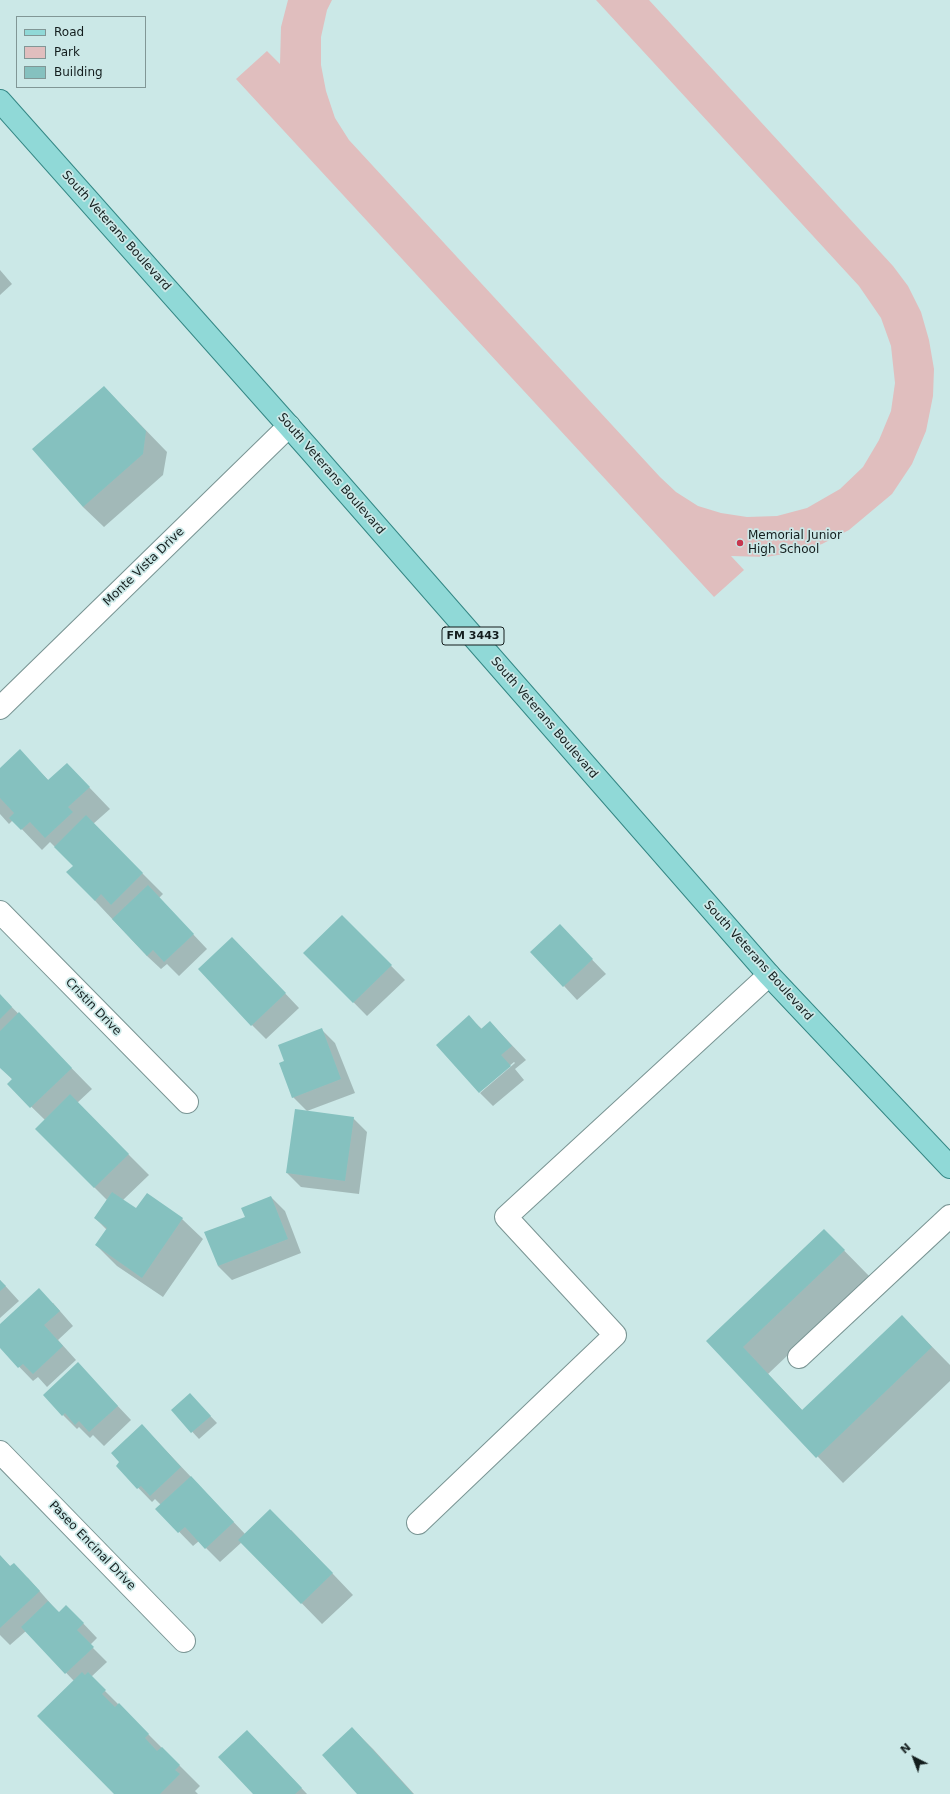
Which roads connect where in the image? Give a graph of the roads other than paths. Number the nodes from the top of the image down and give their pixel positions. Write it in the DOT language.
graph roads {
  1 [pos="0,101"];
  2 [pos="288,426"];
  3 [pos="0,708"];
  4 [pos="0,912"];
  5 [pos="769,975"];
  6 [pos="187,1102"];
  7 [pos="950,1167"];
  8 [pos="950,1216"];
  9 [pos="799,1357"];
  10 [pos="0,1452"];
  11 [pos="418,1523"];
  12 [pos="184,1641"];
  1 -- 2 [label="main road, South Veterans Boulevard / FM 3443"];
  2 -- 3 [label="street, Monte Vista Drive"];
  2 -- 5 [label="main road, South Veterans Boulevard / FM 3443"];
  4 -- 6 [label="street, Cristin Drive"];
  5 -- 7 [label="main road, South Veterans Boulevard / FM 3443"];
  5 -- 11 [label="street"];
  8 -- 9 [label="street"];
  10 -- 12 [label="street, Paseo Encinal Drive"];
}
